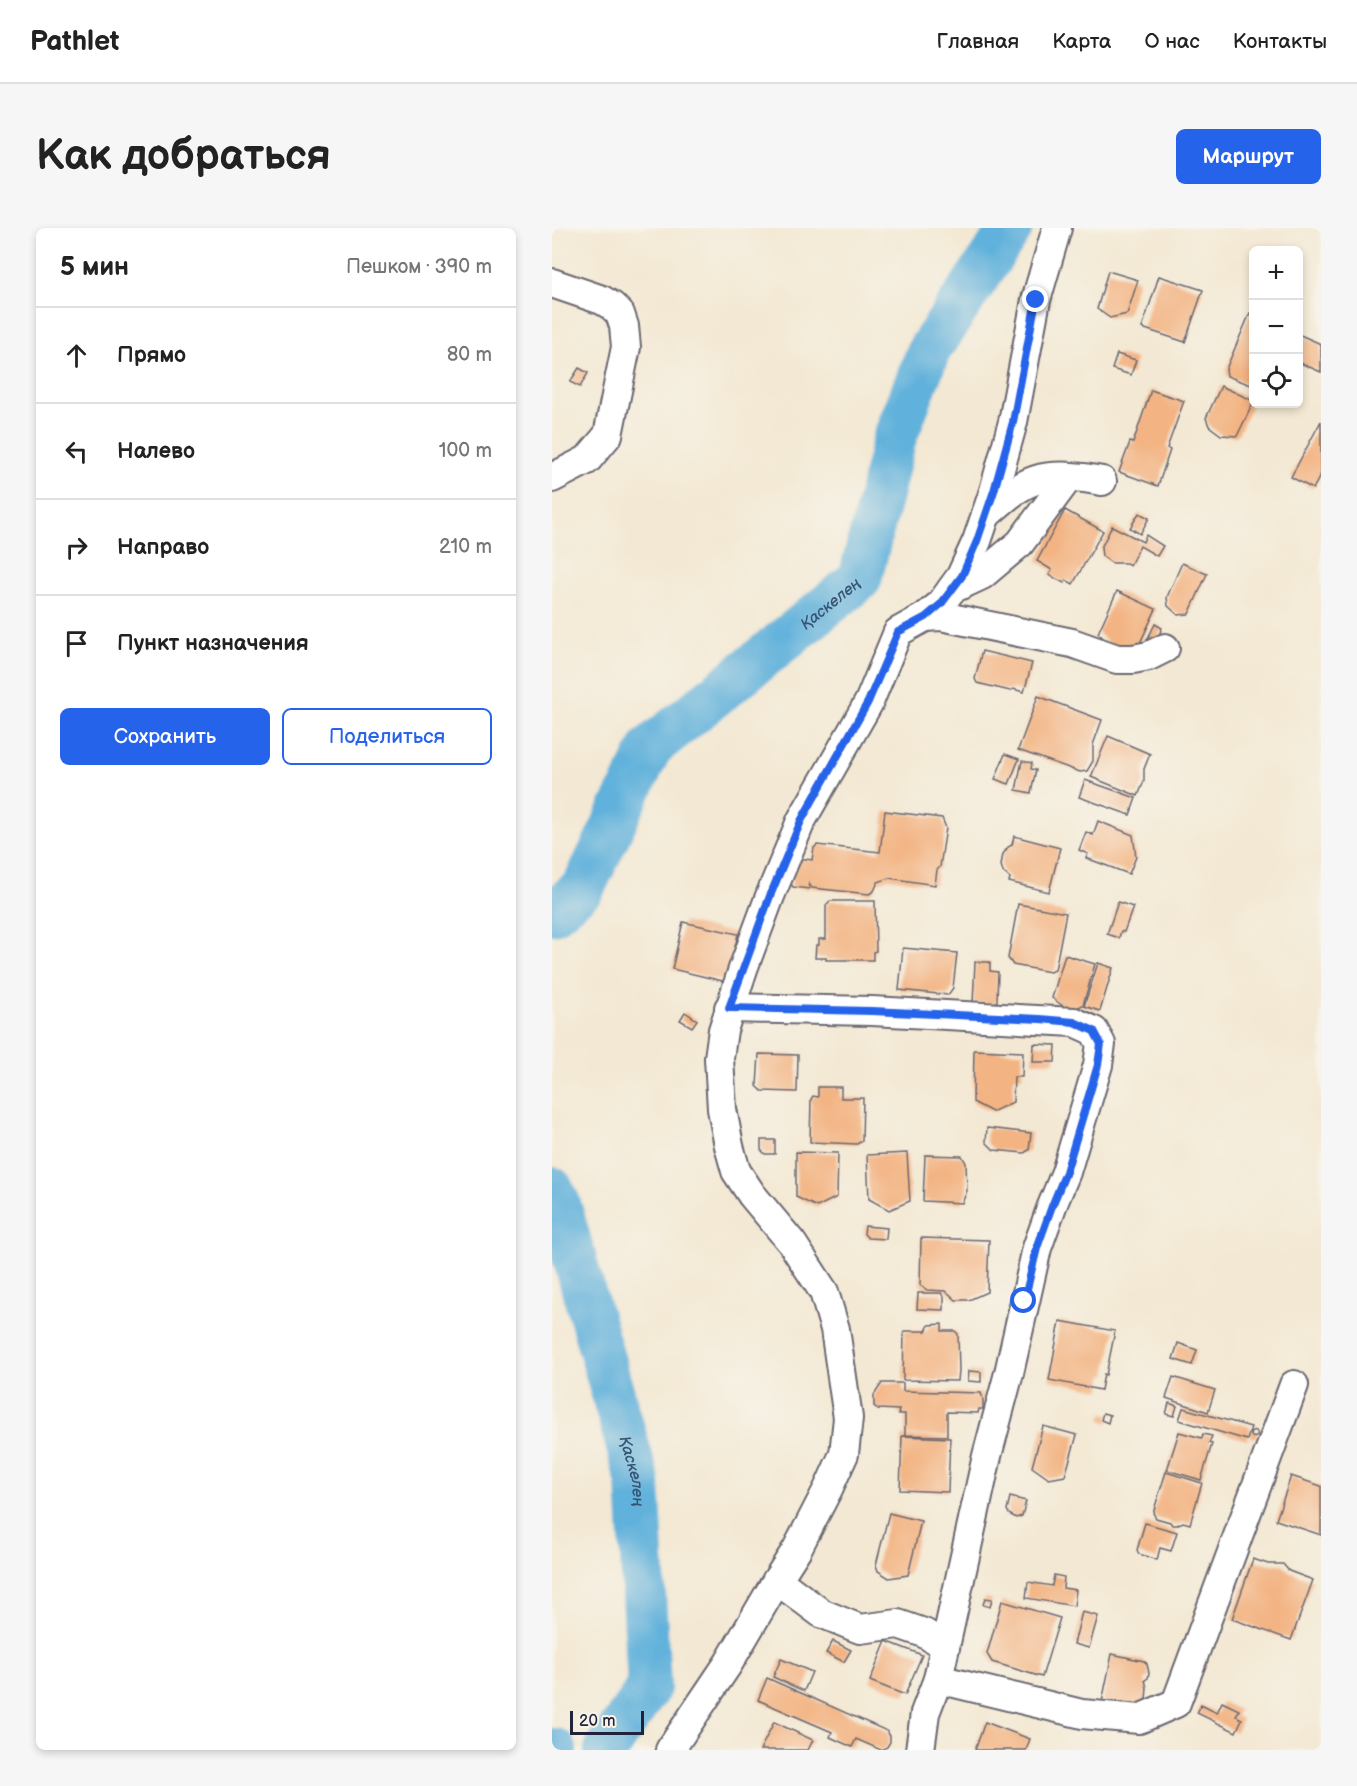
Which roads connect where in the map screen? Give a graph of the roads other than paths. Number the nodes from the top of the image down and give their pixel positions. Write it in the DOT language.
graph roads {
  1 [pos="1057,228"];
  2 [pos="552,283"];
  3 [pos="1069,477"];
  4 [pos="552,478"];
  5 [pos="1102,481"];
  6 [pos="986,515"];
  7 [pos="952,589"];
  8 [pos="926,617"];
  9 [pos="1165,648"];
  10 [pos="729,1008"];
  11 [pos="1294,1385"];
  12 [pos="777,1580"];
  13 [pos="945,1646"];
  14 [pos="938,1679"];
  15 [pos="670,1750"];
  16 [pos="920,1750"];
  1 -- 6 [label="street"];
  2 -- 4 [label="street"];
  3 -- 5 [label="street"];
  3 -- 6 [label="street"];
  3 -- 7 [label="street"];
  6 -- 7 [label="street"];
  7 -- 8 [label="street"];
  8 -- 9 [label="street"];
  8 -- 10 [label="street"];
  10 -- 12 [label="street"];
  10 -- 13 [label="street"];
  11 -- 14 [label="street"];
  12 -- 13 [label="street"];
  12 -- 15 [label="street"];
  13 -- 14 [label="street"];
  14 -- 16 [label="street"];
}
